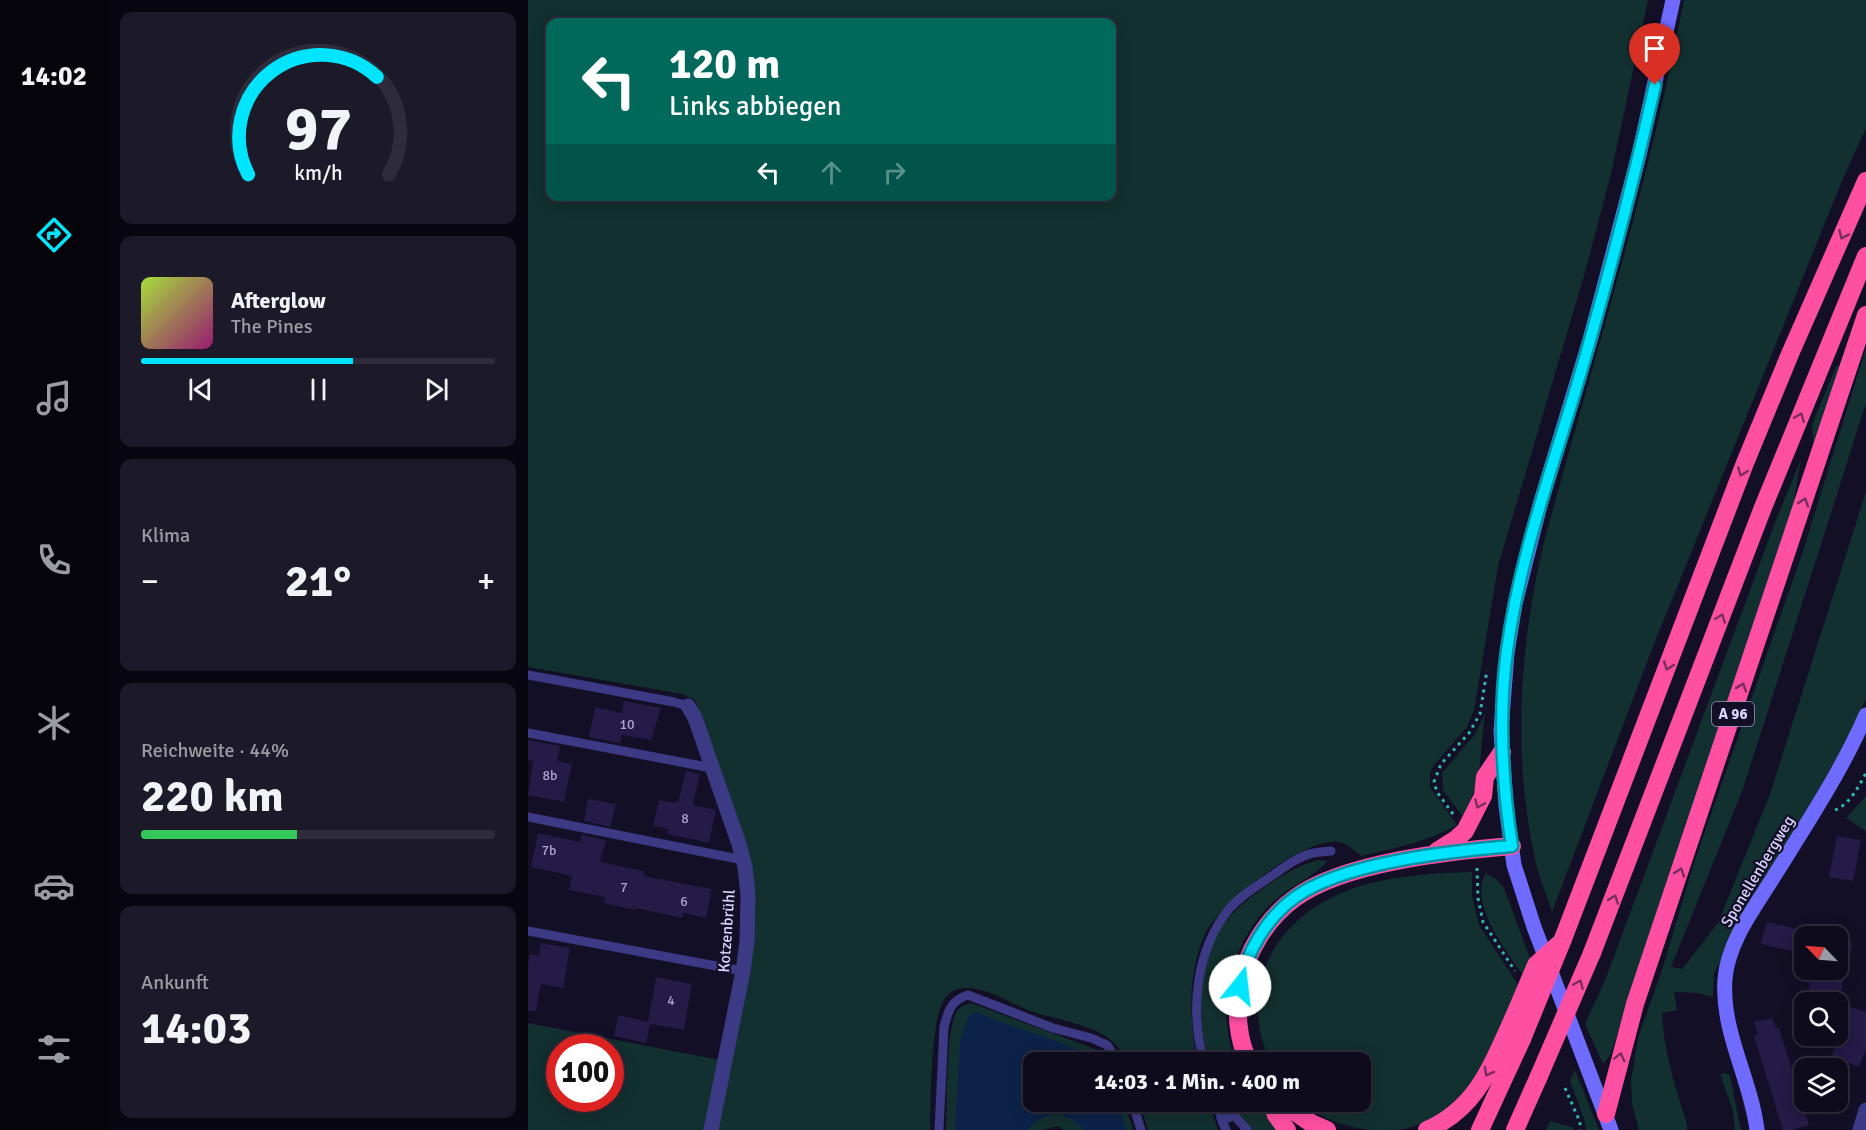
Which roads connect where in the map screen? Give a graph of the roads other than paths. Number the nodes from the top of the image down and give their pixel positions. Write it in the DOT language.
graph roads {
  1 [pos="1672,0"];
  2 [pos="1866,182"];
  3 [pos="1866,256"];
  4 [pos="1866,315"];
  5 [pos="528,675"];
  6 [pos="688,706"];
  7 [pos="1866,715"];
  8 [pos="528,733"];
  9 [pos="1502,752"];
  10 [pos="712,768"];
  11 [pos="528,817"];
  12 [pos="1512,846"];
  13 [pos="1331,850"];
  14 [pos="1430,855"];
  15 [pos="743,860"];
  16 [pos="528,931"];
  17 [pos="1563,939"];
  18 [pos="743,971"];
  19 [pos="1112,1052"];
  20 [pos="1202,1052"];
  21 [pos="1246,1052"];
  22 [pos="1866,1110"];
  23 [pos="1135,1112"];
  24 [pos="1275,1112"];
  25 [pos="1296,1112"];
  26 [pos="1608,1122"];
  27 [pos="1224,1126"];
  28 [pos="711,1130"];
  29 [pos="939,1130"];
  30 [pos="1141,1130"];
  31 [pos="1247,1130"];
  32 [pos="1287,1130"];
  33 [pos="1327,1130"];
  34 [pos="1427,1130"];
  35 [pos="1480,1130"];
  36 [pos="1515,1130"];
  37 [pos="1618,1130"];
  38 [pos="1756,1130"];
  39 [pos="1860,1130"];
  1 -- 9 [label="street"];
  2 -- 17 [label="highway, one-way"];
  36 -- 3 [label="highway, A 96, one-way, bridge"];
  26 -- 4 [label="highway, A 96, one-way"];
  5 -- 6 [label="lane"];
  6 -- 10 [label="street, Kotzenbrühl"];
  7 -- 38 [label="street, Sponellenbergweg"];
  8 -- 10 [label="lane"];
  9 -- 12 [label="street"];
  9 -- 14 [label="highway, one-way"];
  10 -- 15 [label="street, Kotzenbrühl"];
  11 -- 15 [label="lane"];
  12 -- 14 [label="highway"];
  12 -- 26 [label="street"];
  13 -- 20 [label="lane"];
  14 -- 21 [label="highway"];
  15 -- 18 [label="street, Kotzenbrühl"];
  16 -- 18 [label="lane"];
  17 -- 34 [label="highway, one-way, bridge"];
  17 -- 35 [label="highway, bridge"];
  18 -- 28 [label="street, Kotzenbrühl"];
  19 -- 29 [label="lane"];
  22 -- 39 [label="street"];
  23 -- 30 [label="lane"];
  24 -- 32 [label="highway"];
  25 -- 33 [label="highway"];
  26 -- 37 [label="street"];
  27 -- 31 [label="lane"];
}
